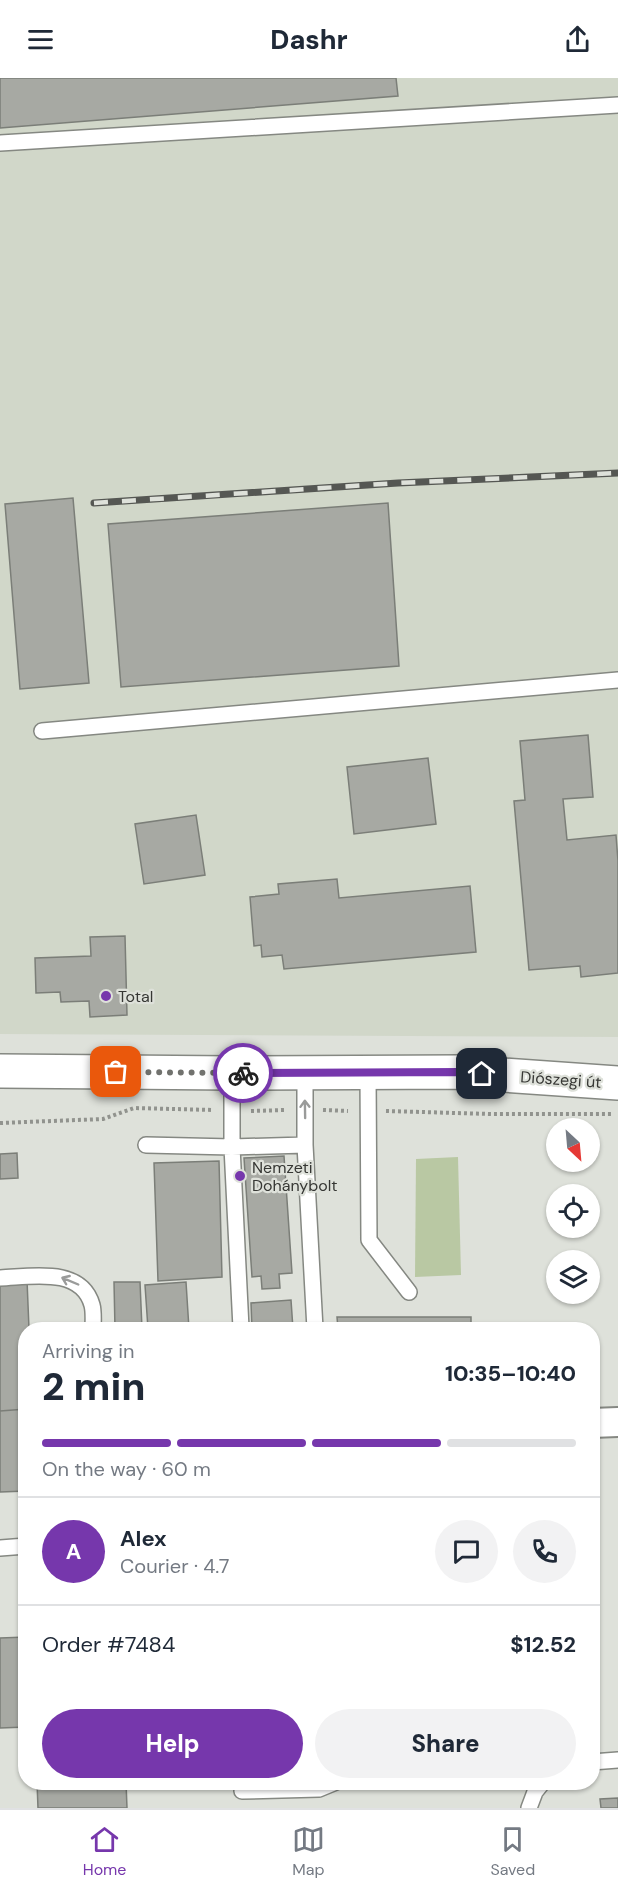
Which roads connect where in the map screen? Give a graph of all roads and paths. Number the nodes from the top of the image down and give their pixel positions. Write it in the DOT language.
graph roads {
  1 [pos="618,105"];
  2 [pos="0,143"];
  3 [pos="618,680"];
  4 [pos="42,731"];
  5 [pos="0,1071"];
  6 [pos="305,1072"];
  7 [pos="232,1073"];
  8 [pos="368,1073"];
  9 [pos="618,1083"];
  10 [pos="146,1145"];
  11 [pos="305,1145"];
  12 [pos="232,1147"];
  13 [pos="0,1278"];
  14 [pos="409,1292"];
  15 [pos="93,1322"];
  16 [pos="241,1322"];
  17 [pos="315,1322"];
  18 [pos="618,1422"];
  19 [pos="600,1423"];
  20 [pos="18,1547"];
  21 [pos="0,1548"];
  22 [pos="618,1760"];
  23 [pos="600,1761"];
  24 [pos="319,1790"];
  25 [pos="537,1790"];
  26 [pos="242,1791"];
  27 [pos="529,1808"];
  1 -- 2 [label="lane"];
  3 -- 4 [label="lane"];
  5 -- 7 [label="main road, Diószegi út"];
  6 -- 7 [label="main road, Diószegi út"];
  6 -- 8 [label="main road, Diószegi út"];
  11 -- 6 [label="lane, one-way"];
  7 -- 12 [label="lane"];
  8 -- 9 [label="main road, Diószegi út"];
  8 -- 14 [label="lane"];
  10 -- 12 [label="lane"];
  11 -- 12 [label="lane"];
  11 -- 17 [label="lane"];
  12 -- 16 [label="lane"];
  15 -- 13 [label="lane, one-way"];
  18 -- 19 [label="street"];
  20 -- 21 [label="lane"];
  22 -- 23 [label="lane"];
  24 -- 26 [label="lane"];
  25 -- 27 [label="lane"];
}
